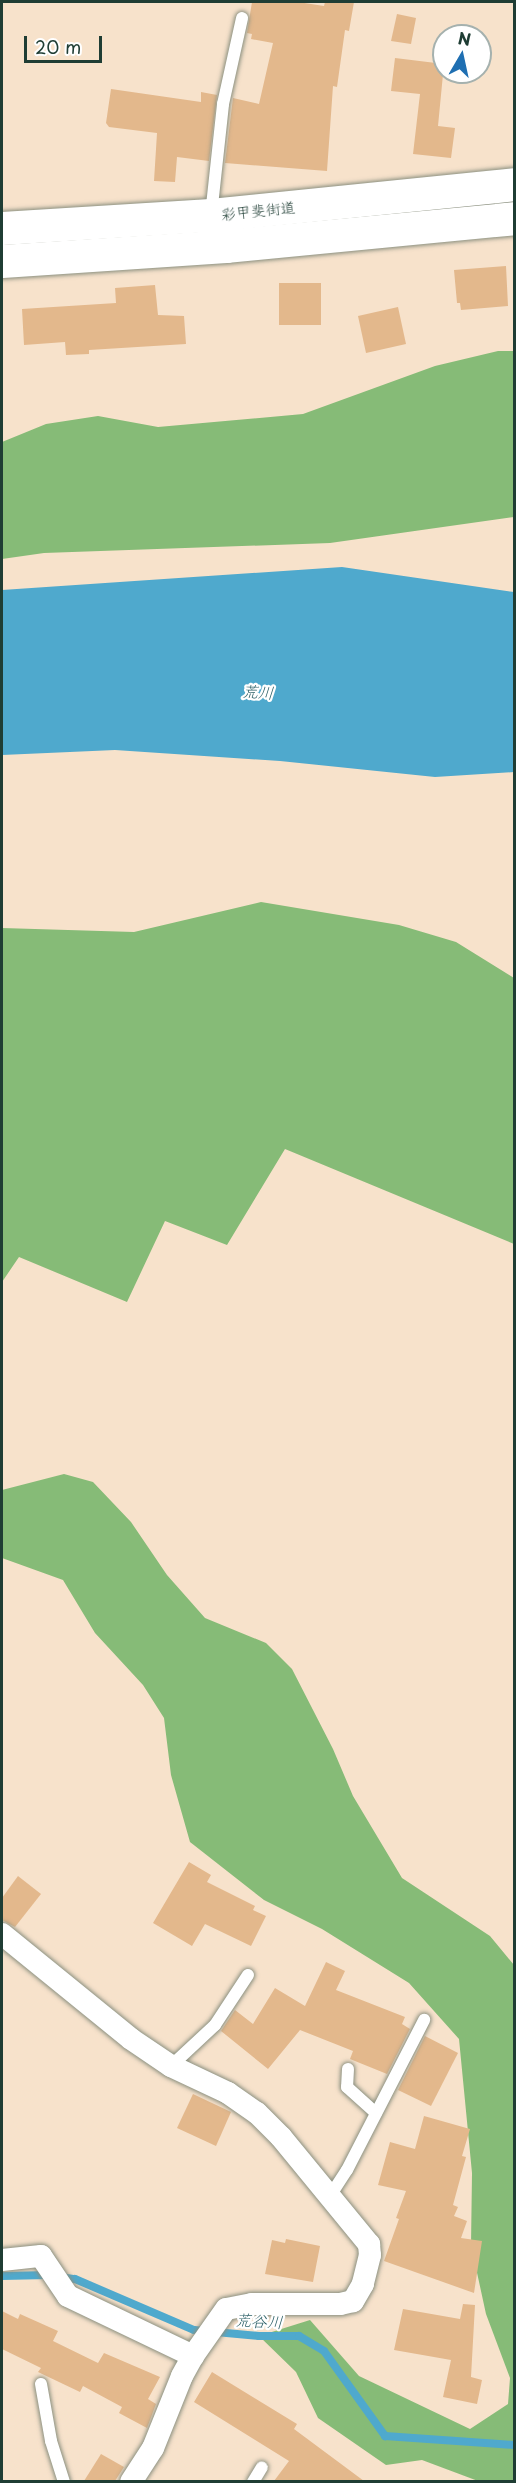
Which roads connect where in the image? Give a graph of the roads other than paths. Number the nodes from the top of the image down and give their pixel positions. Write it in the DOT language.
graph roads {
  1 [pos="242,18"];
  2 [pos="514,184"];
  3 [pos="211,215"];
  4 [pos="514,218"];
  5 [pos="2,228"];
  6 [pos="2,261"];
  7 [pos="2,1934"];
  8 [pos="248,1975"];
  9 [pos="424,2020"];
  10 [pos="171,2066"];
  11 [pos="348,2069"];
  12 [pos="376,2113"];
  13 [pos="330,2196"];
  14 [pos="2,2260"];
  15 [pos="193,2356"];
  16 [pos="41,2384"];
  17 [pos="262,2467"];
  18 [pos="64,2481"];
  19 [pos="131,2481"];
  20 [pos="253,2481"];
  1 -- 3 [label="lane"];
  2 -- 3 [label="highway, 彩甲斐街道"];
  3 -- 5 [label="highway, 彩甲斐街道"];
  4 -- 6 [label="highway"];
  7 -- 10 [label="street"];
  8 -- 10 [label="lane"];
  9 -- 12 [label="lane"];
  10 -- 13 [label="street"];
  11 -- 12 [label="lane"];
  12 -- 13 [label="lane"];
  13 -- 15 [label="street"];
  14 -- 15 [label="street"];
  15 -- 19 [label="street"];
  16 -- 18 [label="lane"];
  17 -- 20 [label="lane"];
}
